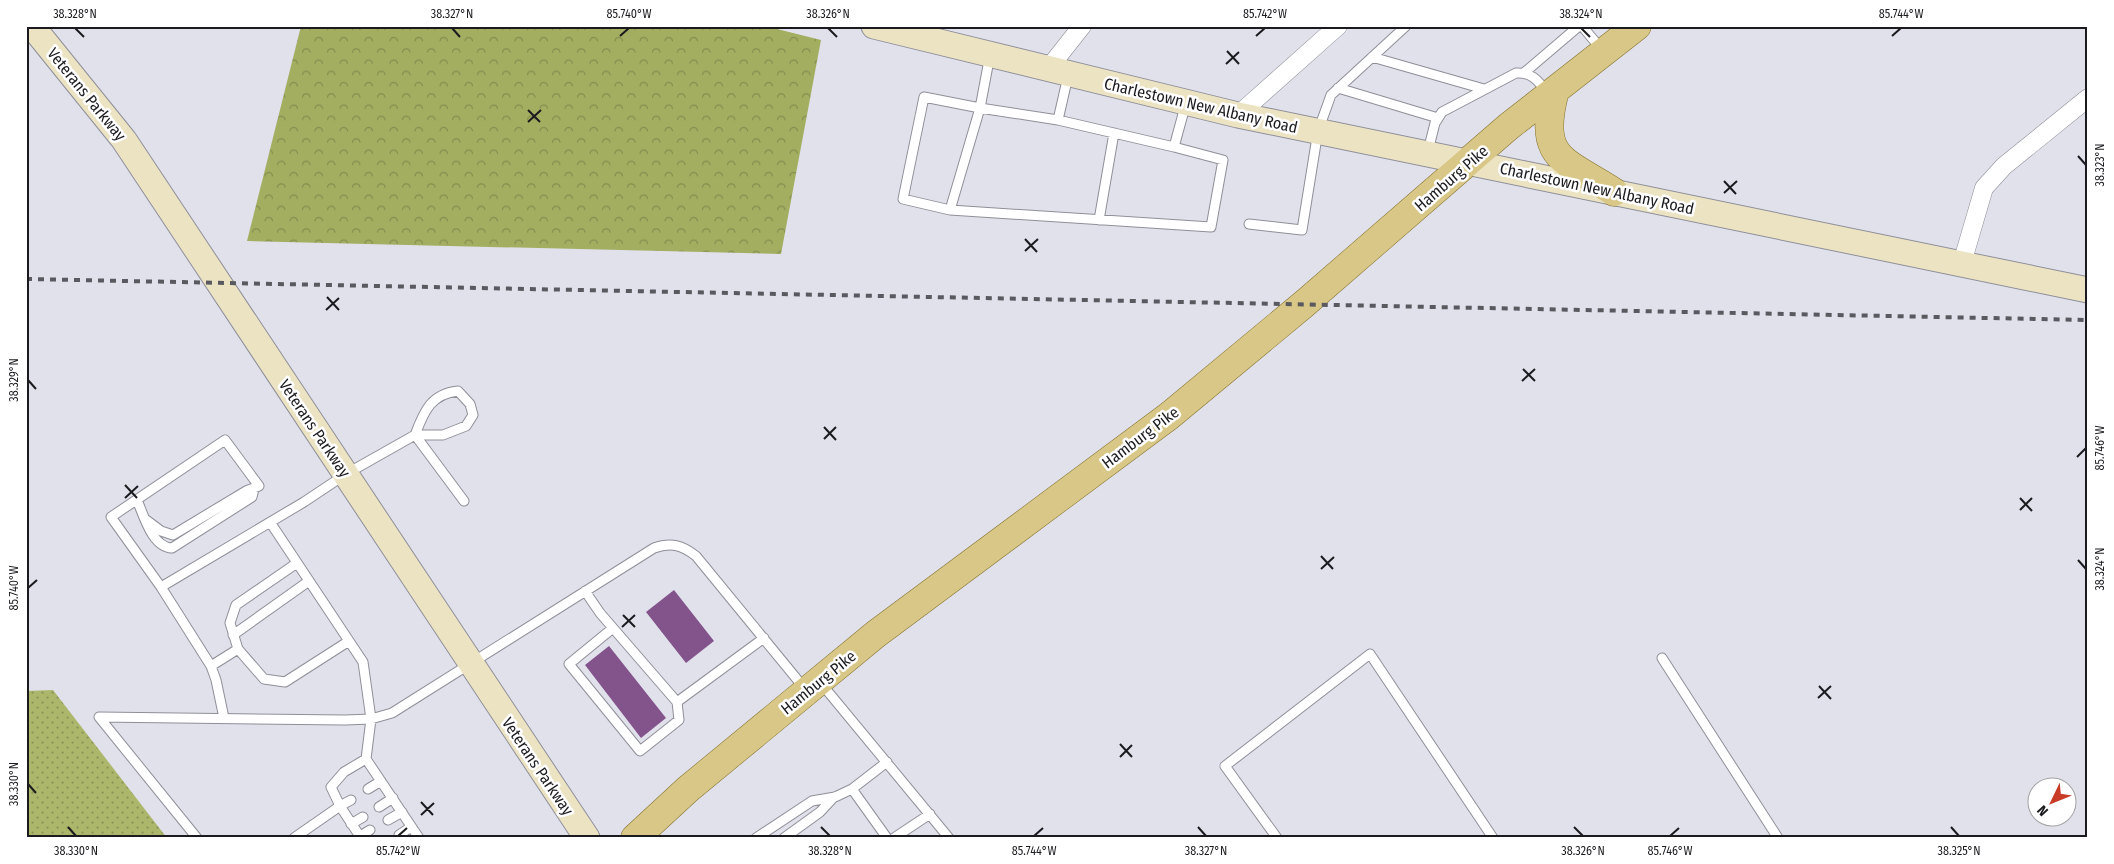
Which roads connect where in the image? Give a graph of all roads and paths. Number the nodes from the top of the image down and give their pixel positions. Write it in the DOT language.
graph roads {
  1 [pos="32,26"];
  2 [pos="874,26"];
  3 [pos="1082,26"];
  4 [pos="1338,26"];
  5 [pos="1406,26"];
  6 [pos="1580,26"];
  7 [pos="1637,26"];
  8 [pos="907,30"];
  9 [pos="1604,52"];
  10 [pos="990,55"];
  11 [pos="1372,57"];
  12 [pos="1058,71"];
  13 [pos="1525,72"];
  14 [pos="1338,88"];
  15 [pos="1484,89"];
  16 [pos="1553,93"];
  17 [pos="2088,98"];
  18 [pos="1186,103"];
  19 [pos="980,108"];
  20 [pos="1238,115"];
  21 [pos="1438,118"];
  22 [pos="1058,120"];
  23 [pos="1318,131"];
  24 [pos="1114,133"];
  25 [pos="1174,147"];
  26 [pos="1427,154"];
  27 [pos="1471,162"];
  28 [pos="1614,192"];
  29 [pos="950,210"];
  30 [pos="1099,220"];
  31 [pos="1249,224"];
  32 [pos="1962,263"];
  33 [pos="2088,290"];
  34 [pos="415,435"];
  35 [pos="346,474"];
  36 [pos="256,488"];
  37 [pos="137,500"];
  38 [pos="464,501"];
  39 [pos="145,519"];
  40 [pos="270,522"];
  41 [pos="297,563"];
  42 [pos="309,581"];
  43 [pos="161,587"];
  44 [pos="586,591"];
  45 [pos="613,628"];
  46 [pos="233,635"];
  47 [pos="764,638"];
  48 [pos="349,641"];
  49 [pos="238,649"];
  50 [pos="1662,658"];
  51 [pos="470,664"];
  52 [pos="210,666"];
  53 [pos="813,686"];
  54 [pos="677,702"];
  55 [pos="224,718"];
  56 [pos="371,719"];
  57 [pos="366,759"];
  58 [pos="887,762"];
  59 [pos="381,781"];
  60 [pos="368,789"];
  61 [pos="852,789"];
  62 [pos="834,797"];
  63 [pos="393,798"];
  64 [pos="351,800"];
  65 [pos="340,806"];
  66 [pos="379,807"];
  67 [pos="402,812"];
  68 [pos="930,814"];
  69 [pos="363,817"];
  70 [pos="388,820"];
  71 [pos="352,824"];
  72 [pos="412,827"];
  73 [pos="370,830"];
  74 [pos="399,835"];
  75 [pos="360,837"];
  76 [pos="197,838"];
  77 [pos="294,838"];
  78 [pos="419,838"];
  79 [pos="587,838"];
  80 [pos="635,838"];
  81 [pos="756,838"];
  82 [pos="784,838"];
  83 [pos="887,838"];
  84 [pos="894,838"];
  85 [pos="949,838"];
  86 [pos="1277,838"];
  87 [pos="1493,838"];
  88 [pos="1778,838"];
  1 -- 35 [label="main road, Veterans Parkway"];
  2 -- 8 [label="main road, Charlestown New Albany Road"];
  3 -- 12 [label="street"];
  4 -- 20 [label="street"];
  5 -- 11 [label="lane"];
  6 -- 9 [label="lane"];
  6 -- 13 [label="lane"];
  7 -- 9 [label="main road, Hamburg Pike"];
  8 -- 10 [label="main road, Charlestown New Albany Road"];
  9 -- 16 [label="main road, Hamburg Pike"];
  10 -- 12 [label="main road, Charlestown New Albany Road"];
  10 -- 19 [label="lane"];
  11 -- 14 [label="lane"];
  11 -- 15 [label="lane"];
  12 -- 18 [label="main road, Charlestown New Albany Road"];
  12 -- 22 [label="lane"];
  13 -- 15 [label="lane"];
  13 -- 16 [label="lane"];
  14 -- 21 [label="lane"];
  14 -- 23 [label="lane"];
  15 -- 21 [label="lane"];
  16 -- 27 [label="main road, Hamburg Pike"];
  16 -- 28 [label="main road"];
  17 -- 32 [label="street"];
  18 -- 20 [label="main road, Charlestown New Albany Road"];
  18 -- 25 [label="lane"];
  19 -- 22 [label="lane"];
  19 -- 29 [label="lane"];
  19 -- 29 [label="lane"];
  20 -- 23 [label="main road, Charlestown New Albany Road"];
  21 -- 26 [label="lane"];
  22 -- 24 [label="lane"];
  23 -- 26 [label="main road, Charlestown New Albany Road"];
  23 -- 31 [label="lane"];
  24 -- 25 [label="lane"];
  24 -- 30 [label="lane"];
  25 -- 30 [label="lane"];
  26 -- 27 [label="main road, Charlestown New Albany Road"];
  27 -- 28 [label="main road, Charlestown New Albany Road"];
  27 -- 53 [label="main road, Hamburg Pike"];
  28 -- 32 [label="main road, Charlestown New Albany Road"];
  29 -- 30 [label="lane"];
  32 -- 33 [label="main road, Charlestown New Albany Road"];
  34 -- 34 [label="lane"];
  34 -- 35 [label="lane"];
  34 -- 38 [label="lane"];
  35 -- 40 [label="lane"];
  35 -- 51 [label="main road, Veterans Parkway"];
  36 -- 37 [label="lane"];
  36 -- 39 [label="lane"];
  36 -- 39 [label="lane"];
  37 -- 39 [label="lane"];
  37 -- 43 [label="lane"];
  40 -- 41 [label="lane"];
  40 -- 43 [label="lane"];
  41 -- 42 [label="lane"];
  41 -- 46 [label="lane"];
  42 -- 46 [label="lane"];
  42 -- 48 [label="lane"];
  43 -- 52 [label="lane"];
  44 -- 45 [label="lane"];
  44 -- 47 [label="lane"];
  44 -- 51 [label="lane"];
  45 -- 54 [label="lane"];
  45 -- 54 [label="lane"];
  46 -- 49 [label="lane"];
  47 -- 53 [label="lane"];
  47 -- 54 [label="lane"];
  48 -- 49 [label="lane"];
  48 -- 56 [label="lane"];
  49 -- 52 [label="lane"];
  50 -- 88 [label="lane"];
  51 -- 56 [label="lane"];
  51 -- 79 [label="main road, Veterans Parkway"];
  52 -- 55 [label="lane"];
  53 -- 58 [label="lane"];
  53 -- 80 [label="main road, Hamburg Pike"];
  55 -- 56 [label="lane"];
  55 -- 76 [label="lane"];
  56 -- 57 [label="lane"];
  57 -- 59 [label="lane"];
  57 -- 65 [label="lane"];
  58 -- 61 [label="lane"];
  58 -- 68 [label="lane"];
  59 -- 60 [label="lane"];
  59 -- 63 [label="lane"];
  61 -- 62 [label="lane"];
  61 -- 83 [label="lane"];
  62 -- 81 [label="lane"];
  62 -- 82 [label="lane"];
  63 -- 66 [label="lane"];
  63 -- 67 [label="lane"];
  64 -- 65 [label="lane"];
  65 -- 71 [label="lane"];
  65 -- 77 [label="lane"];
  67 -- 70 [label="lane"];
  67 -- 72 [label="lane"];
  68 -- 84 [label="lane"];
  68 -- 85 [label="lane"];
  69 -- 71 [label="lane"];
  71 -- 75 [label="lane"];
  72 -- 74 [label="lane"];
  72 -- 78 [label="lane"];
  73 -- 75 [label="lane"];
  86 -- 87 [label="lane"];
}
